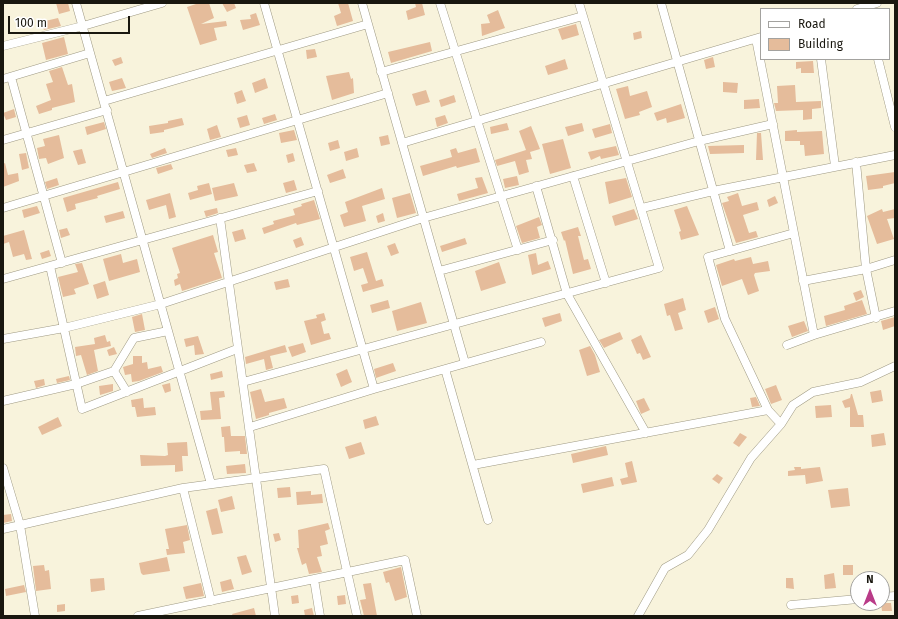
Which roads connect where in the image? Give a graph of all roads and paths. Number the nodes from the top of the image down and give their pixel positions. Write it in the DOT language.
graph roads {
  1 [pos="76,3"];
  2 [pos="162,3"];
  3 [pos="264,3"];
  4 [pos="362,3"];
  5 [pos="440,3"];
  6 [pos="580,3"];
  7 [pos="661,3"];
  8 [pos="877,3"];
  9 [pos="865,6"];
  10 [pos="583,16"];
  11 [pos="368,24"];
  12 [pos="83,26"];
  13 [pos="758,38"];
  14 [pos="3,46"];
  15 [pos="278,50"];
  16 [pos="760,50"];
  17 [pos="456,51"];
  18 [pos="90,53"];
  19 [pos="762,60"];
  20 [pos="821,60"];
  21 [pos="878,60"];
  22 [pos="677,62"];
  23 [pos="381,72"];
  24 [pos="7,78"];
  25 [pos="604,84"];
  26 [pos="388,93"];
  27 [pos="104,101"];
  28 [pos="106,110"];
  29 [pos="297,119"];
  30 [pos="478,121"];
  31 [pos="772,124"];
  32 [pos="895,127"];
  33 [pos="27,134"];
  34 [pos="3,140"];
  35 [pos="699,141"];
  36 [pos="402,143"];
  37 [pos="895,155"];
  38 [pos="627,161"];
  39 [pos="856,162"];
  40 [pos="835,166"];
  41 [pos="124,172"];
  42 [pos="573,176"];
  43 [pos="783,177"];
  44 [pos="536,186"];
  45 [pos="318,191"];
  46 [pos="713,191"];
  47 [pos="44,195"];
  48 [pos="500,196"];
  49 [pos="3,208"];
  50 [pos="642,208"];
  51 [pos="220,218"];
  52 [pos="423,218"];
  53 [pos="794,233"];
  54 [pos="143,240"];
  55 [pos="553,240"];
  56 [pos="334,247"];
  57 [pos="518,250"];
  58 [pos="730,251"];
  59 [pos="895,260"];
  60 [pos="62,262"];
  61 [pos="50,266"];
  62 [pos="866,269"];
  63 [pos="439,271"];
  64 [pos="3,279"];
  65 [pos="229,282"];
  66 [pos="804,282"];
  67 [pos="606,283"];
  68 [pos="567,294"];
  69 [pos="161,304"];
  70 [pos="895,311"];
  71 [pos="876,318"];
  72 [pos="454,324"];
  73 [pos="64,328"];
  74 [pos="168,331"];
  75 [pos="814,335"];
  76 [pos="3,339"];
  77 [pos="541,342"];
  78 [pos="787,345"];
  79 [pos="237,348"];
  80 [pos="363,349"];
  81 [pos="465,363"];
  82 [pos="895,366"];
  83 [pos="445,369"];
  84 [pos="114,371"];
  85 [pos="180,371"];
  86 [pos="243,382"];
  87 [pos="76,384"];
  88 [pos="374,389"];
  89 [pos="127,392"];
  90 [pos="3,401"];
  91 [pos="768,410"];
  92 [pos="781,424"];
  93 [pos="250,427"];
  94 [pos="646,432"];
  95 [pos="473,465"];
  96 [pos="3,468"];
  97 [pos="257,479"];
  98 [pos="211,484"];
  99 [pos="183,488"];
  100 [pos="488,520"];
  101 [pos="20,525"];
  102 [pos="3,529"];
  103 [pos="346,573"];
  104 [pos="314,579"];
  105 [pos="271,588"];
  106 [pos="850,600"];
  107 [pos="211,601"];
  108 [pos="791,605"];
  109 [pos="35,616"];
  110 [pos="138,616"];
  111 [pos="275,616"];
  112 [pos="320,616"];
  113 [pos="357,616"];
  114 [pos="417,616"];
  115 [pos="638,616"];
  1 -- 12 [label="street"];
  2 -- 12 [label="street"];
  3 -- 15 [label="street"];
  4 -- 11 [label="street"];
  5 -- 17 [label="street"];
  6 -- 10 [label="street"];
  7 -- 22 [label="street"];
  8 -- 9 [label="street"];
  10 -- 17 [label="street"];
  10 -- 25 [label="street"];
  11 -- 15 [label="street"];
  11 -- 23 [label="street"];
  12 -- 14 [label="street"];
  12 -- 18 [label="street"];
  13 -- 16 [label="street"];
  13 -- 22 [label="street"];
  15 -- 27 [label="street"];
  15 -- 29 [label="street"];
  17 -- 23 [label="street"];
  17 -- 30 [label="street"];
  18 -- 24 [label="street"];
  18 -- 27 [label="street"];
  19 -- 31 [label="street"];
  20 -- 40 [label="street"];
  21 -- 32 [label="street"];
  22 -- 25 [label="street"];
  22 -- 35 [label="street"];
  23 -- 26 [label="street"];
  24 -- 33 [label="street"];
  25 -- 30 [label="street"];
  25 -- 38 [label="street"];
  26 -- 29 [label="street"];
  26 -- 36 [label="street"];
  27 -- 28 [label="street"];
  28 -- 33 [label="street"];
  28 -- 41 [label="street"];
  29 -- 41 [label="street"];
  29 -- 45 [label="street"];
  30 -- 36 [label="street"];
  30 -- 48 [label="street"];
  31 -- 35 [label="street"];
  31 -- 43 [label="street"];
  33 -- 34 [label="street"];
  33 -- 47 [label="street"];
  35 -- 38 [label="street"];
  35 -- 46 [label="street"];
  36 -- 52 [label="street"];
  37 -- 39 [label="street"];
  38 -- 42 [label="street"];
  38 -- 50 [label="street"];
  39 -- 40 [label="street"];
  39 -- 62 [label="street"];
  40 -- 43 [label="street"];
  41 -- 47 [label="street"];
  41 -- 54 [label="street"];
  42 -- 44 [label="street"];
  42 -- 67 [label="street"];
  43 -- 46 [label="street"];
  43 -- 53 [label="street"];
  44 -- 48 [label="street"];
  44 -- 55 [label="street"];
  45 -- 51 [label="street"];
  45 -- 56 [label="street"];
  46 -- 50 [label="street"];
  46 -- 58 [label="street"];
  47 -- 49 [label="street"];
  47 -- 60 [label="street"];
  48 -- 52 [label="street"];
  48 -- 57 [label="street"];
  50 -- 67 [label="street"];
  51 -- 54 [label="street"];
  51 -- 65 [label="street"];
  52 -- 56 [label="street"];
  52 -- 63 [label="street"];
  53 -- 58 [label="street"];
  53 -- 66 [label="street"];
  54 -- 60 [label="street"];
  54 -- 69 [label="street"];
  55 -- 57 [label="street"];
  55 -- 68 [label="street"];
  56 -- 65 [label="street"];
  56 -- 80 [label="street"];
  57 -- 63 [label="street"];
  58 -- 91 [label="street"];
  59 -- 62 [label="street"];
  60 -- 61 [label="street"];
  61 -- 64 [label="street"];
  61 -- 73 [label="street"];
  62 -- 66 [label="street"];
  62 -- 71 [label="street"];
  63 -- 72 [label="street"];
  65 -- 69 [label="street"];
  65 -- 79 [label="street"];
  66 -- 75 [label="street"];
  67 -- 68 [label="street"];
  68 -- 72 [label="street"];
  68 -- 94 [label="street"];
  69 -- 73 [label="street"];
  69 -- 74 [label="street"];
  70 -- 71 [label="street"];
  71 -- 75 [label="street"];
  72 -- 80 [label="street"];
  72 -- 81 [label="street"];
  73 -- 76 [label="street"];
  73 -- 87 [label="street"];
  74 -- 84 [label="street"];
  74 -- 85 [label="street"];
  75 -- 78 [label="street"];
  77 -- 81 [label="street"];
  79 -- 85 [label="street"];
  79 -- 86 [label="street"];
  80 -- 86 [label="street"];
  80 -- 88 [label="street"];
  81 -- 83 [label="street"];
  82 -- 92 [label="street"];
  83 -- 88 [label="street"];
  83 -- 95 [label="street"];
  84 -- 87 [label="street"];
  84 -- 89 [label="street"];
  85 -- 89 [label="street"];
  85 -- 98 [label="street"];
  86 -- 93 [label="street"];
  87 -- 89 [label="street"];
  87 -- 90 [label="street"];
  88 -- 93 [label="street"];
  91 -- 92 [label="street"];
  91 -- 94 [label="street"];
  92 -- 115 [label="street"];
  93 -- 97 [label="street"];
  94 -- 95 [label="street"];
  95 -- 100 [label="street"];
  96 -- 101 [label="street"];
  97 -- 98 [label="street"];
  97 -- 103 [label="street"];
  97 -- 105 [label="street"];
  98 -- 99 [label="street"];
  99 -- 101 [label="street"];
  99 -- 107 [label="street"];
  101 -- 102 [label="street"];
  101 -- 109 [label="street"];
  103 -- 104 [label="street"];
  103 -- 113 [label="street"];
  103 -- 114 [label="street"];
  104 -- 105 [label="street"];
  104 -- 112 [label="street"];
  105 -- 107 [label="street"];
  105 -- 111 [label="street"];
  106 -- 108 [label="street"];
  107 -- 110 [label="street"];
}
